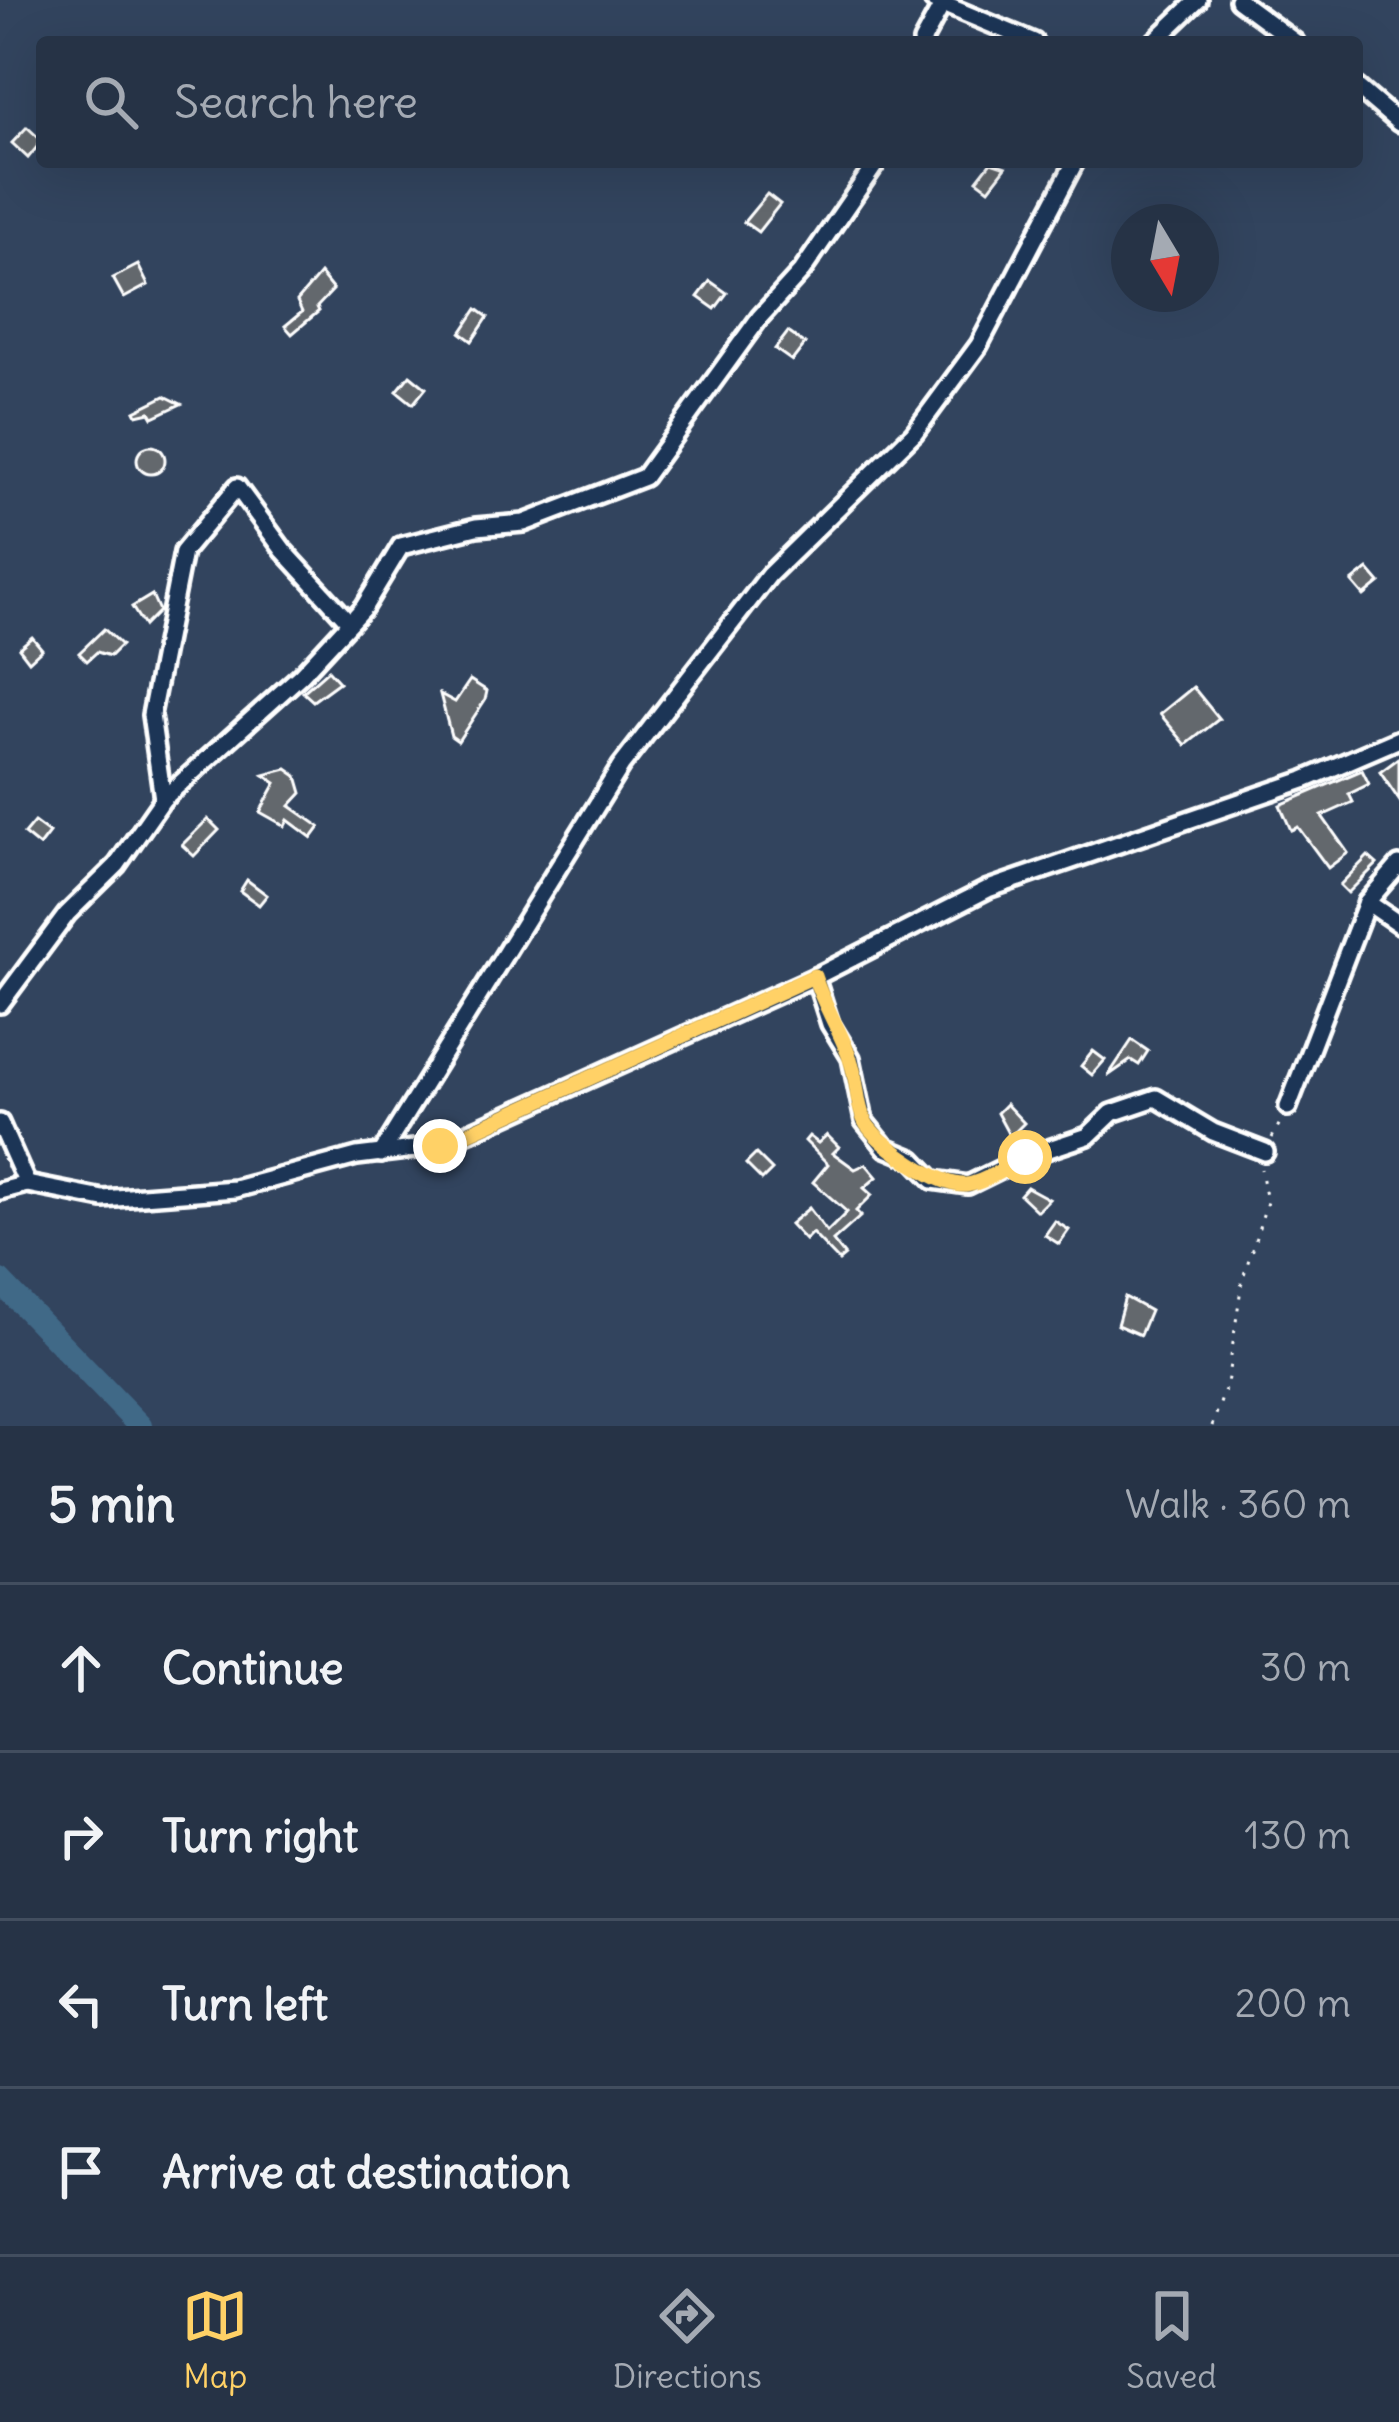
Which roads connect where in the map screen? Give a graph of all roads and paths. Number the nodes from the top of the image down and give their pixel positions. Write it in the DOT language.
graph roads {
  1 [pos="1198,0"];
  2 [pos="1238,0"];
  3 [pos="937,3"];
  4 [pos="924,36"];
  5 [pos="1019,36"];
  6 [pos="1160,36"];
  7 [pos="1287,36"];
  8 [pos="1363,92"];
  9 [pos="1399,123"];
  10 [pos="873,168"];
  11 [pos="1072,168"];
  12 [pos="350,622"];
  13 [pos="1399,739"];
  14 [pos="163,799"];
  15 [pos="1399,865"];
  16 [pos="1367,902"];
  17 [pos="1399,925"];
  18 [pos="814,976"];
  19 [pos="0,1004"];
  20 [pos="1288,1107"];
  21 [pos="0,1124"];
  22 [pos="1265,1152"];
  23 [pos="381,1154"];
  24 [pos="27,1184"];
  25 [pos="0,1191"];
  26 [pos="1212,1426"];
  1 -- 6 [label="street"];
  2 -- 7 [label="street"];
  3 -- 4 [label="street"];
  3 -- 5 [label="street"];
  8 -- 9 [label="street"];
  10 -- 12 [label="street"];
  11 -- 23 [label="street"];
  12 -- 14 [label="street"];
  12 -- 14 [label="street"];
  13 -- 18 [label="street"];
  14 -- 19 [label="street"];
  15 -- 16 [label="street"];
  16 -- 17 [label="street"];
  16 -- 20 [label="street"];
  18 -- 22 [label="street"];
  18 -- 23 [label="street"];
  20 -- 22 [label="path"];
  21 -- 24 [label="street"];
  22 -- 26 [label="path"];
  23 -- 24 [label="street"];
  24 -- 25 [label="street"];
}
